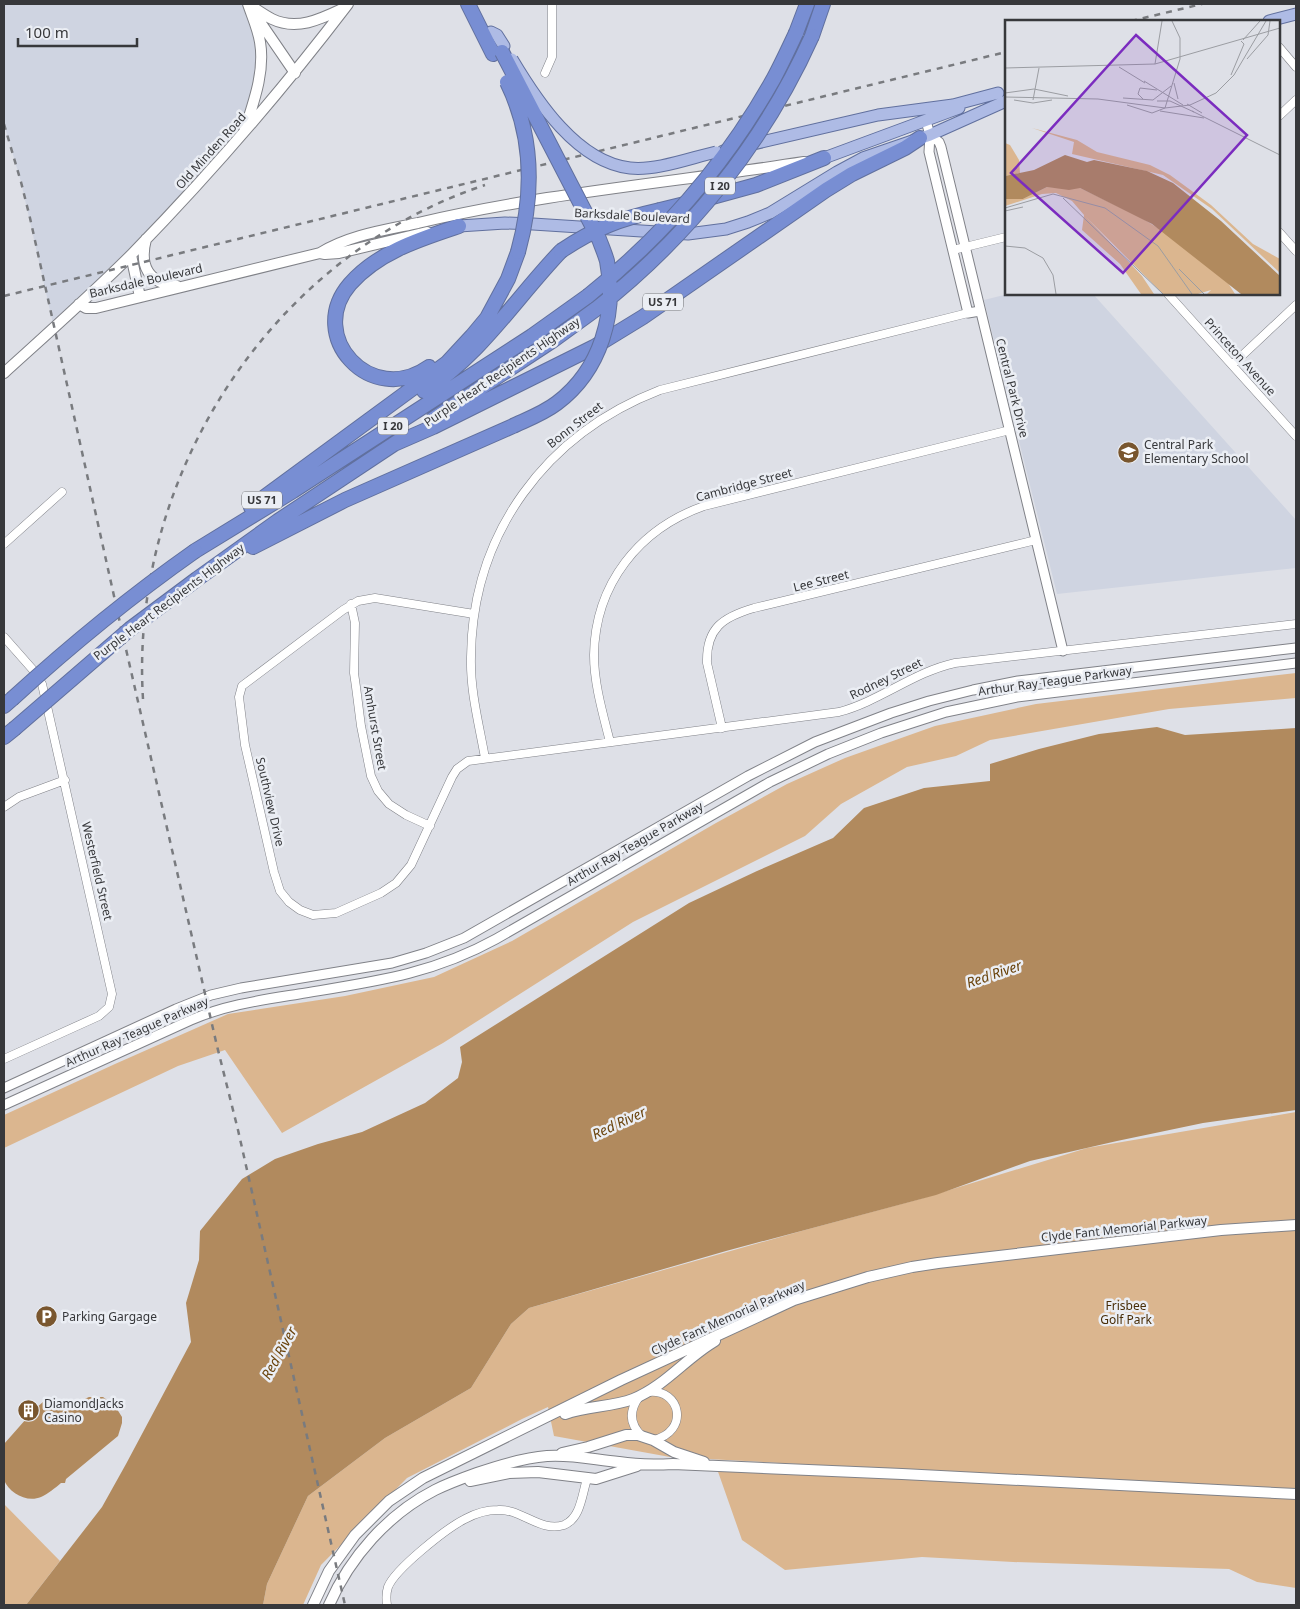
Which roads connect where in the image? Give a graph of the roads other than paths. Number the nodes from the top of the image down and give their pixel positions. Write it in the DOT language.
graph roads {
  1 [pos="248,4"];
  2 [pos="468,4"];
  3 [pos="478,4"];
  4 [pos="552,4"];
  5 [pos="807,4"];
  6 [pos="823,4"];
  7 [pos="347,6"];
  8 [pos="1296,14"];
  9 [pos="1273,20"];
  10 [pos="1280,49"];
  11 [pos="500,51"];
  12 [pos="1296,67"];
  13 [pos="295,72"];
  14 [pos="545,73"];
  15 [pos="1003,95"];
  16 [pos="1296,100"];
  17 [pos="922,109"];
  18 [pos="1280,115"];
  19 [pos="926,121"];
  20 [pos="244,134"];
  21 [pos="925,137"];
  22 [pos="824,158"];
  23 [pos="459,226"];
  24 [pos="1280,233"];
  25 [pos="1005,237"];
  26 [pos="146,239"];
  27 [pos="965,247"];
  28 [pos="953,250"];
  29 [pos="1296,251"];
  30 [pos="320,253"];
  31 [pos="131,254"];
  32 [pos="183,287"];
  33 [pos="499,294"];
  34 [pos="1169,295"];
  35 [pos="140,297"];
  36 [pos="79,304"];
  37 [pos="1296,305"];
  38 [pos="980,310"];
  39 [pos="968,313"];
  40 [pos="1232,364"];
  41 [pos="4,373"];
  42 [pos="1010,430"];
  43 [pos="1296,436"];
  44 [pos="394,444"];
  45 [pos="329,450"];
  46 [pos="62,492"];
  47 [pos="1036,540"];
  48 [pos="4,544"];
  49 [pos="195,551"];
  50 [pos="202,575"];
  51 [pos="351,604"];
  52 [pos="474,614"];
  53 [pos="1296,624"];
  54 [pos="4,637"];
  55 [pos="1296,648"];
  56 [pos="1063,651"];
  57 [pos="1296,663"];
  58 [pos="8,702"];
  59 [pos="722,728"];
  60 [pos="9,733"];
  61 [pos="610,742"];
  62 [pos="485,758"];
  63 [pos="65,780"];
  64 [pos="4,807"];
  65 [pos="430,826"];
  66 [pos="4,1059"];
  67 [pos="4,1088"];
  68 [pos="4,1106"];
  69 [pos="1296,1225"];
  70 [pos="757,1317"];
  71 [pos="643,1394"];
  72 [pos="642,1436"];
  73 [pos="503,1437"];
  74 [pos="653,1440"];
  75 [pos="549,1456"];
  76 [pos="649,1464"];
  77 [pos="716,1466"];
  78 [pos="587,1479"];
  79 [pos="1296,1494"];
  80 [pos="426,1495"];
  81 [pos="312,1605"];
  82 [pos="329,1605"];
  83 [pos="388,1605"];
  1 -- 7 [label="main road"];
  1 -- 13 [label="main road"];
  1 -- 20 [label="main road"];
  2 -- 11 [label="highway"];
  3 -- 11 [label="highway"];
  4 -- 14 [label="street"];
  5 -- 49 [label="highway, Purple Heart Recipients Highway / I 20, bridge"];
  6 -- 44 [label="highway, Purple Heart Recipients Highway / I 20, bridge"];
  7 -- 13 [label="main road, Old Minden Road"];
  8 -- 9 [label="main road"];
  10 -- 12 [label="street"];
  11 -- 17 [label="main road, bridge"];
  11 -- 33 [label="highway, bridge"];
  11 -- 50 [label="highway, bridge"];
  13 -- 20 [label="main road, Old Minden Road"];
  15 -- 17 [label="main road"];
  15 -- 19 [label="main road, Barksdale Boulevard / US 71"];
  15 -- 21 [label="main road, Barksdale Boulevard / US 71"];
  16 -- 18 [label="street"];
  17 -- 19 [label="street"];
  19 -- 21 [label="street, Central Park Drive"];
  19 -- 22 [label="main road, Barksdale Boulevard / US 71"];
  20 -- 26 [label="main road, Old Minden Road"];
  21 -- 23 [label="main road, Barksdale Boulevard"];
  21 -- 27 [label="street, Central Park Drive"];
  21 -- 28 [label="street, Central Park Drive"];
  21 -- 44 [label="highway, US 71"];
  22 -- 30 [label="main road, Barksdale Boulevard"];
  22 -- 45 [label="highway, US 71, bridge"];
  23 -- 30 [label="main road, Barksdale Boulevard"];
  23 -- 33 [label="highway"];
  24 -- 29 [label="street"];
  25 -- 27 [label="street"];
  26 -- 31 [label="main road, Old Minden Road"];
  26 -- 32 [label="main road"];
  27 -- 28 [label="street"];
  27 -- 38 [label="street, Central Park Drive"];
  28 -- 39 [label="street, Central Park Drive"];
  30 -- 32 [label="main road, Barksdale Boulevard"];
  31 -- 35 [label="main road"];
  31 -- 36 [label="main road, Old Minden Road"];
  32 -- 35 [label="main road, Barksdale Boulevard"];
  33 -- 45 [label="highway"];
  34 -- 40 [label="street, Princeton Avenue"];
  35 -- 36 [label="main road, Barksdale Boulevard"];
  36 -- 41 [label="main road, Barksdale Boulevard"];
  37 -- 40 [label="street"];
  38 -- 39 [label="street, Bonn Street"];
  38 -- 42 [label="street, Central Park Drive"];
  39 -- 52 [label="street, Bonn Street"];
  40 -- 43 [label="street, Princeton Avenue"];
  42 -- 47 [label="street, Central Park Drive"];
  42 -- 61 [label="street, Cambridge Street"];
  44 -- 50 [label="highway, Purple Heart Recipients Highway / I 20"];
  45 -- 49 [label="highway, US 71"];
  46 -- 48 [label="street"];
  47 -- 56 [label="street, Central Park Drive"];
  47 -- 59 [label="street, Lee Street"];
  49 -- 58 [label="highway, Purple Heart Recipients Highway / I 20, bridge"];
  50 -- 60 [label="highway, Purple Heart Recipients Highway / I 20, bridge"];
  51 -- 52 [label="street, Southview Drive"];
  51 -- 65 [label="street, Amhurst Street"];
  51 -- 65 [label="street, Southview Drive"];
  52 -- 62 [label="street, Bonn Street"];
  53 -- 56 [label="street, Rodney Street"];
  54 -- 63 [label="street, Westerfield Street"];
  55 -- 67 [label="street, Arthur Ray Teague Parkway"];
  56 -- 59 [label="street, Rodney Street"];
  57 -- 68 [label="street, Arthur Ray Teague Parkway"];
  59 -- 61 [label="street, Rodney Street"];
  61 -- 62 [label="street, Rodney Street"];
  62 -- 65 [label="street, Southview Drive"];
  63 -- 64 [label="street"];
  63 -- 66 [label="street, Westerfield Street"];
  69 -- 70 [label="main road, Clyde Fant Memorial Parkway"];
  70 -- 71 [label="main road"];
  70 -- 73 [label="main road, Clyde Fant Memorial Parkway"];
  71 -- 72 [label="street"];
  71 -- 73 [label="main road"];
  71 -- 74 [label="street"];
  72 -- 74 [label="main road"];
  72 -- 75 [label="main road"];
  73 -- 81 [label="main road, Clyde Fant Memorial Parkway"];
  74 -- 77 [label="main road"];
  75 -- 76 [label="main road"];
  75 -- 80 [label="main road"];
  76 -- 77 [label="main road"];
  76 -- 78 [label="main road"];
  77 -- 79 [label="main road"];
  78 -- 80 [label="main road"];
  78 -- 83 [label="street"];
  80 -- 82 [label="main road"];
}
